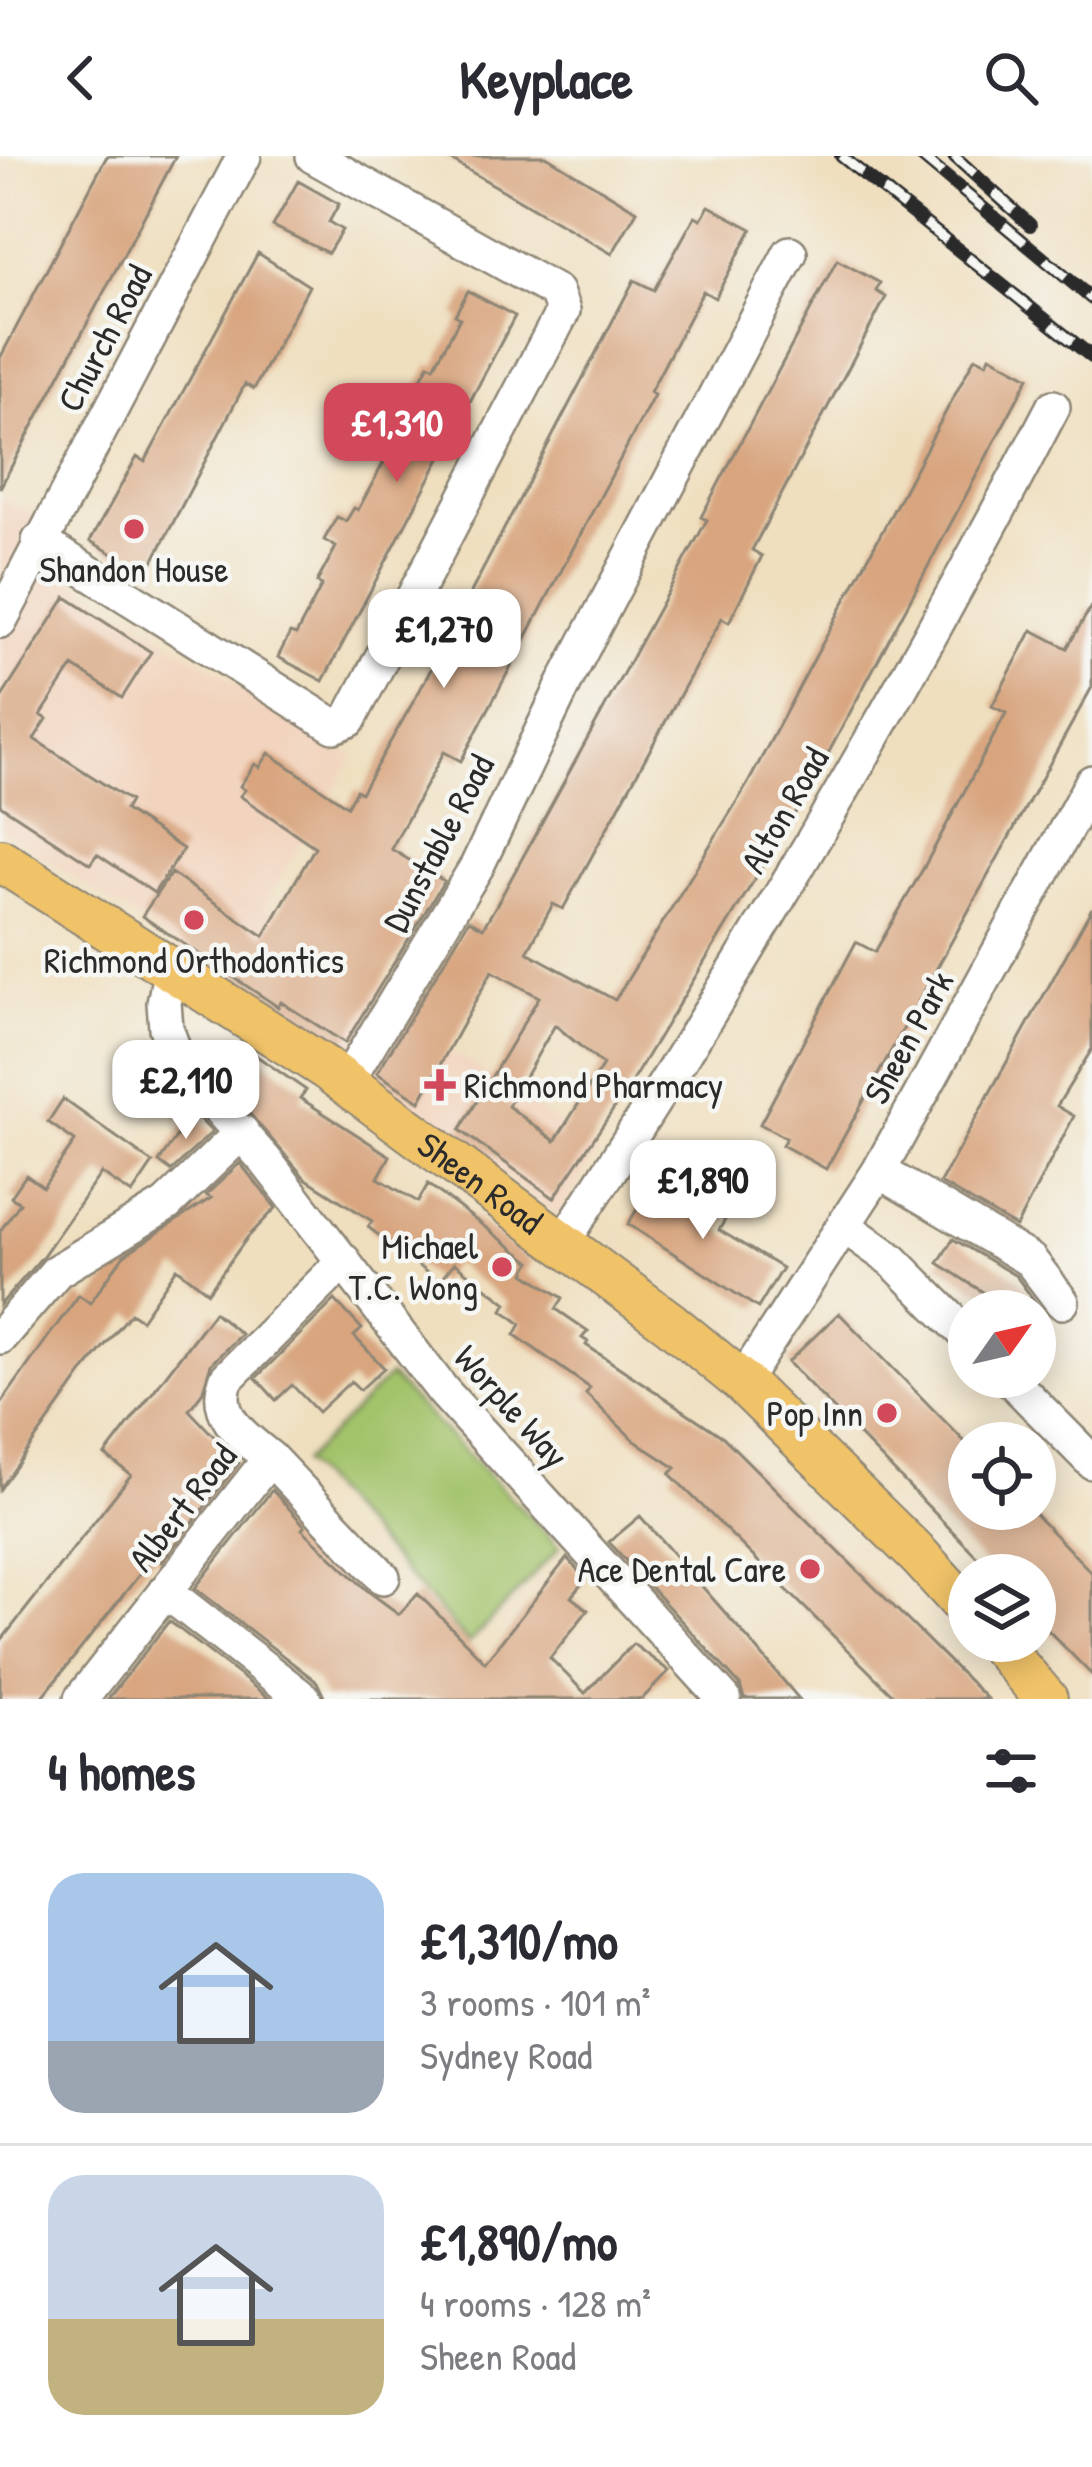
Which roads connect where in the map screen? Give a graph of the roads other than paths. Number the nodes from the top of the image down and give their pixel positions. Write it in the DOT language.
graph roads {
  1 [pos="244,156"];
  2 [pos="313,156"];
  3 [pos="790,254"];
  4 [pos="1054,406"];
  5 [pos="39,541"];
  6 [pos="0,620"];
  7 [pos="1092,782"];
  8 [pos="0,860"];
  9 [pos="171,969"];
  10 [pos="346,1083"];
  11 [pos="242,1132"];
  12 [pos="879,1171"];
  13 [pos="844,1226"];
  14 [pos="562,1242"];
  15 [pos="344,1261"];
  16 [pos="1061,1302"];
  17 [pos="948,1316"];
  18 [pos="0,1337"];
  19 [pos="742,1382"];
  20 [pos="1029,1398"];
  21 [pos="270,1458"];
  22 [pos="1092,1462"];
  23 [pos="383,1577"];
  24 [pos="948,1588"];
  25 [pos="166,1591"];
  26 [pos="1014,1662"];
  27 [pos="706,1692"];
  28 [pos="81,1699"];
  29 [pos="304,1699"];
  30 [pos="1046,1699"];
  1 -- 5 [label="street, Church Road"];
  2 -- 5 [label="street"];
  3 -- 10 [label="street, Dunstable Road"];
  4 -- 14 [label="street, Alton Road"];
  5 -- 6 [label="street, Church Road"];
  7 -- 12 [label="street, Sheen Park"];
  8 -- 9 [label="main road, Sheen Road"];
  9 -- 10 [label="main road, Sheen Road"];
  9 -- 11 [label="street, Worple Way"];
  10 -- 14 [label="main road, Sheen Road"];
  11 -- 15 [label="street, Worple Way"];
  11 -- 18 [label="street"];
  12 -- 13 [label="street, Sheen Park"];
  12 -- 16 [label="street"];
  13 -- 17 [label="street"];
  13 -- 19 [label="street, Sheen Park"];
  14 -- 19 [label="main road, Sheen Road"];
  15 -- 21 [label="street, Albert Road"];
  15 -- 27 [label="street, Worple Way"];
  19 -- 24 [label="main road, Sheen Road"];
  20 -- 22 [label="street"];
  21 -- 23 [label="street"];
  21 -- 25 [label="street, Albert Road"];
  25 -- 28 [label="street, Albert Road"];
  25 -- 29 [label="street"];
  26 -- 30 [label="main road"];
}
